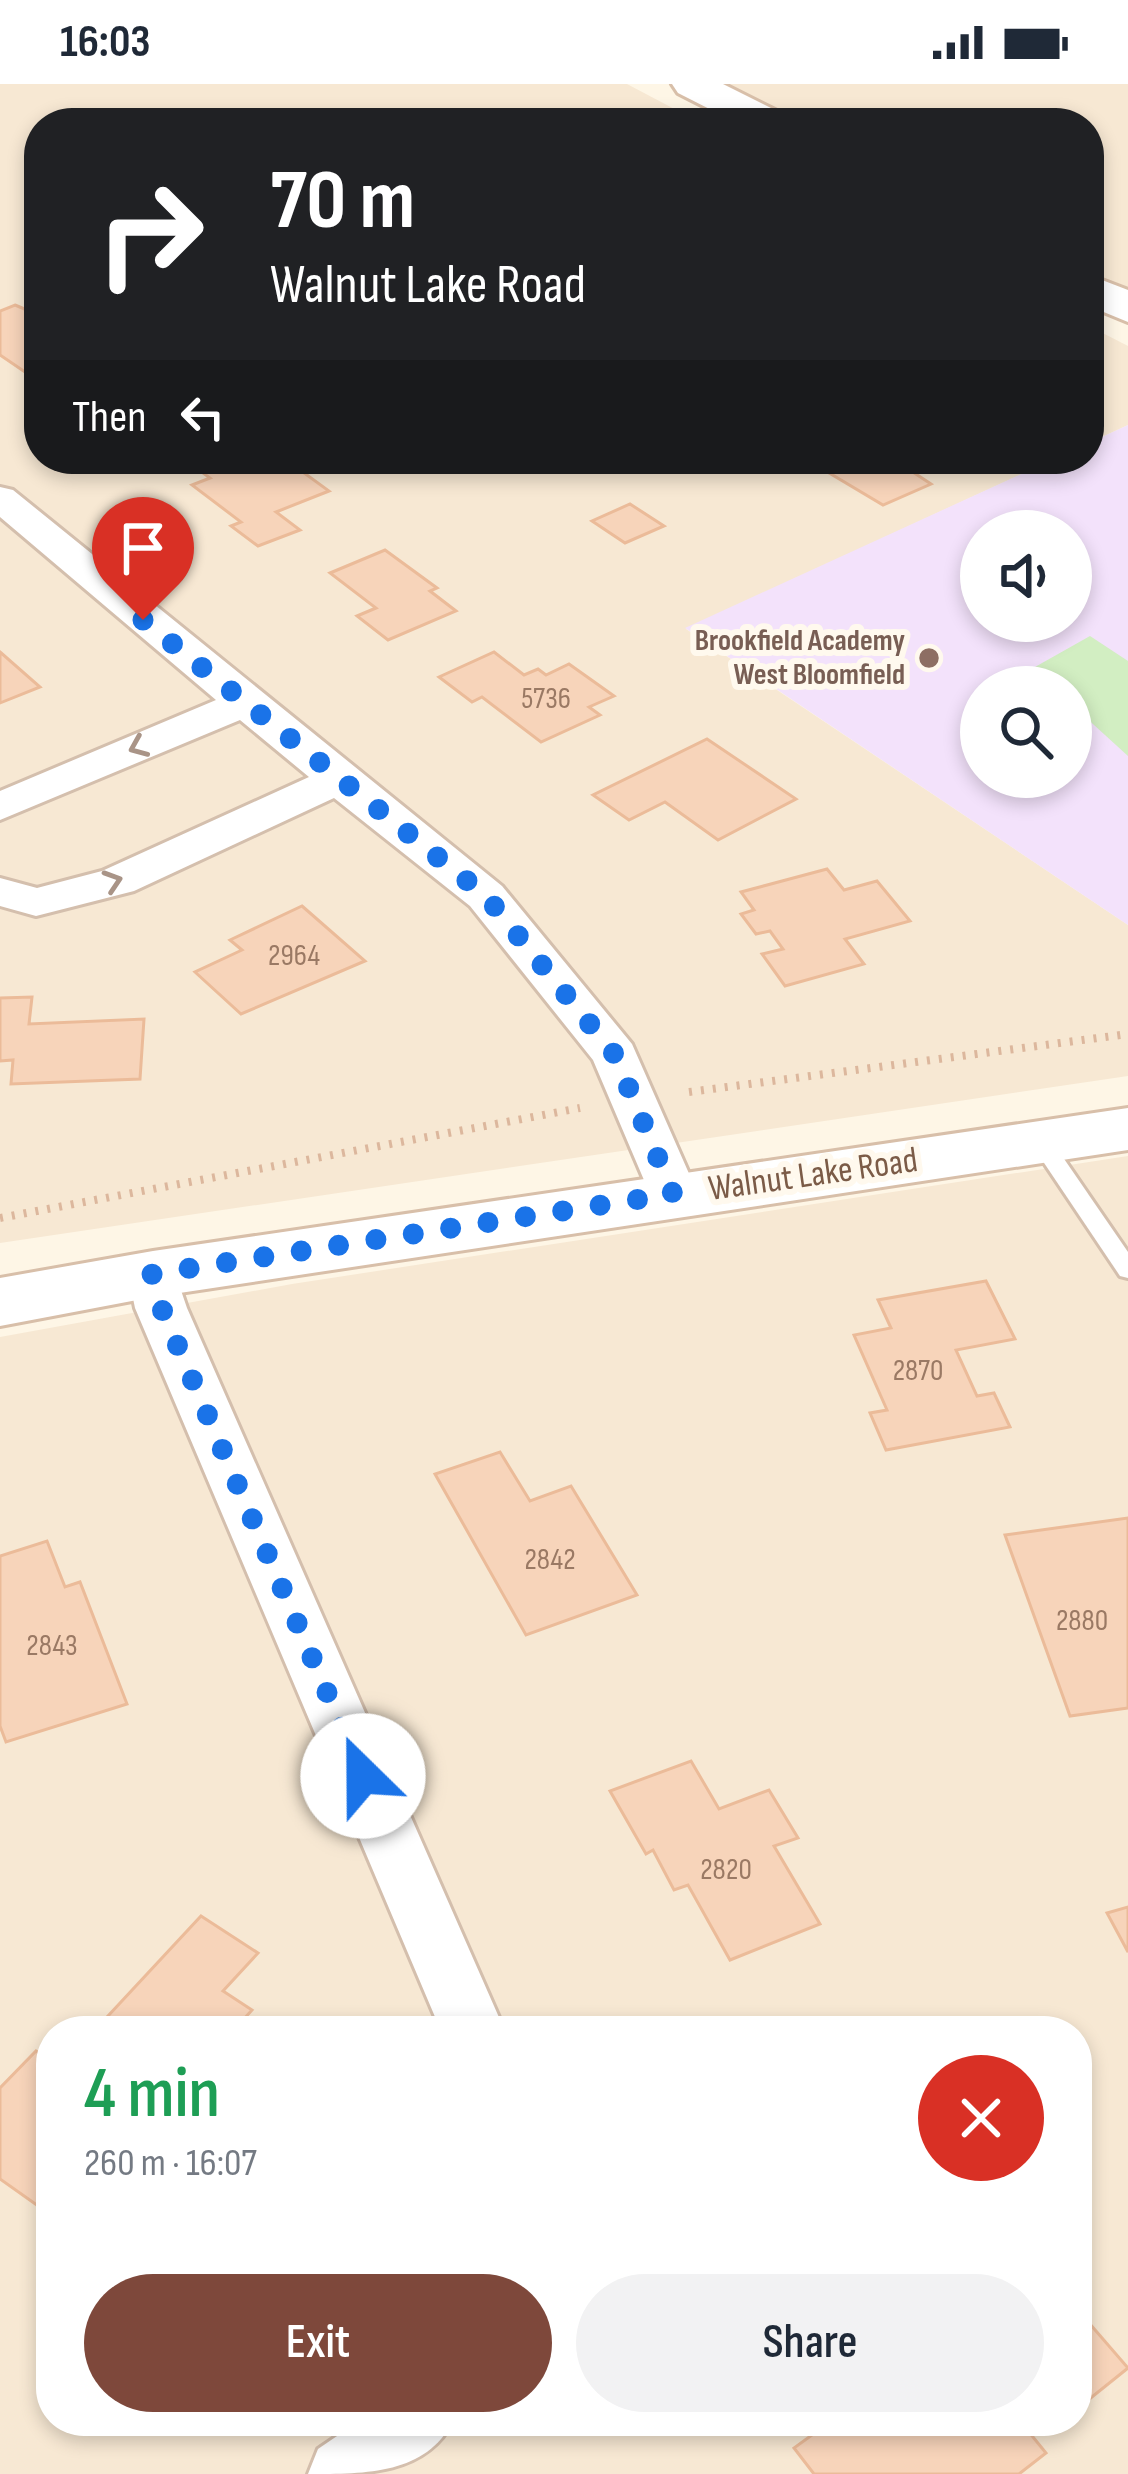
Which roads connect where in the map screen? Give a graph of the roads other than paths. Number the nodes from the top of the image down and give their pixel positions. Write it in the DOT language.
graph roads {
  1 [pos="692,84"];
  2 [pos="739,108"];
  3 [pos="0,498"];
  4 [pos="246,702"];
  5 [pos="338,780"];
  6 [pos="0,807"];
  7 [pos="0,892"];
  8 [pos="1128,1129"];
  9 [pos="1041,1142"];
  10 [pos="673,1194"];
  11 [pos="1128,1270"];
  12 [pos="152,1274"];
  13 [pos="0,1302"];
  14 [pos="467,2016"];
  15 [pos="397,2436"];
  16 [pos="343,2474"];
  1 -- 2 [label="street"];
  3 -- 4 [label="street"];
  4 -- 5 [label="street"];
  4 -- 6 [label="street, one-way"];
  7 -- 5 [label="street, one-way"];
  5 -- 10 [label="street"];
  8 -- 9 [label="street, Walnut Lake Road"];
  9 -- 10 [label="street, Walnut Lake Road"];
  9 -- 11 [label="lane"];
  10 -- 12 [label="street, Walnut Lake Road"];
  12 -- 13 [label="street, Walnut Lake Road"];
  12 -- 14 [label="street"];
  15 -- 16 [label="street"];
}
